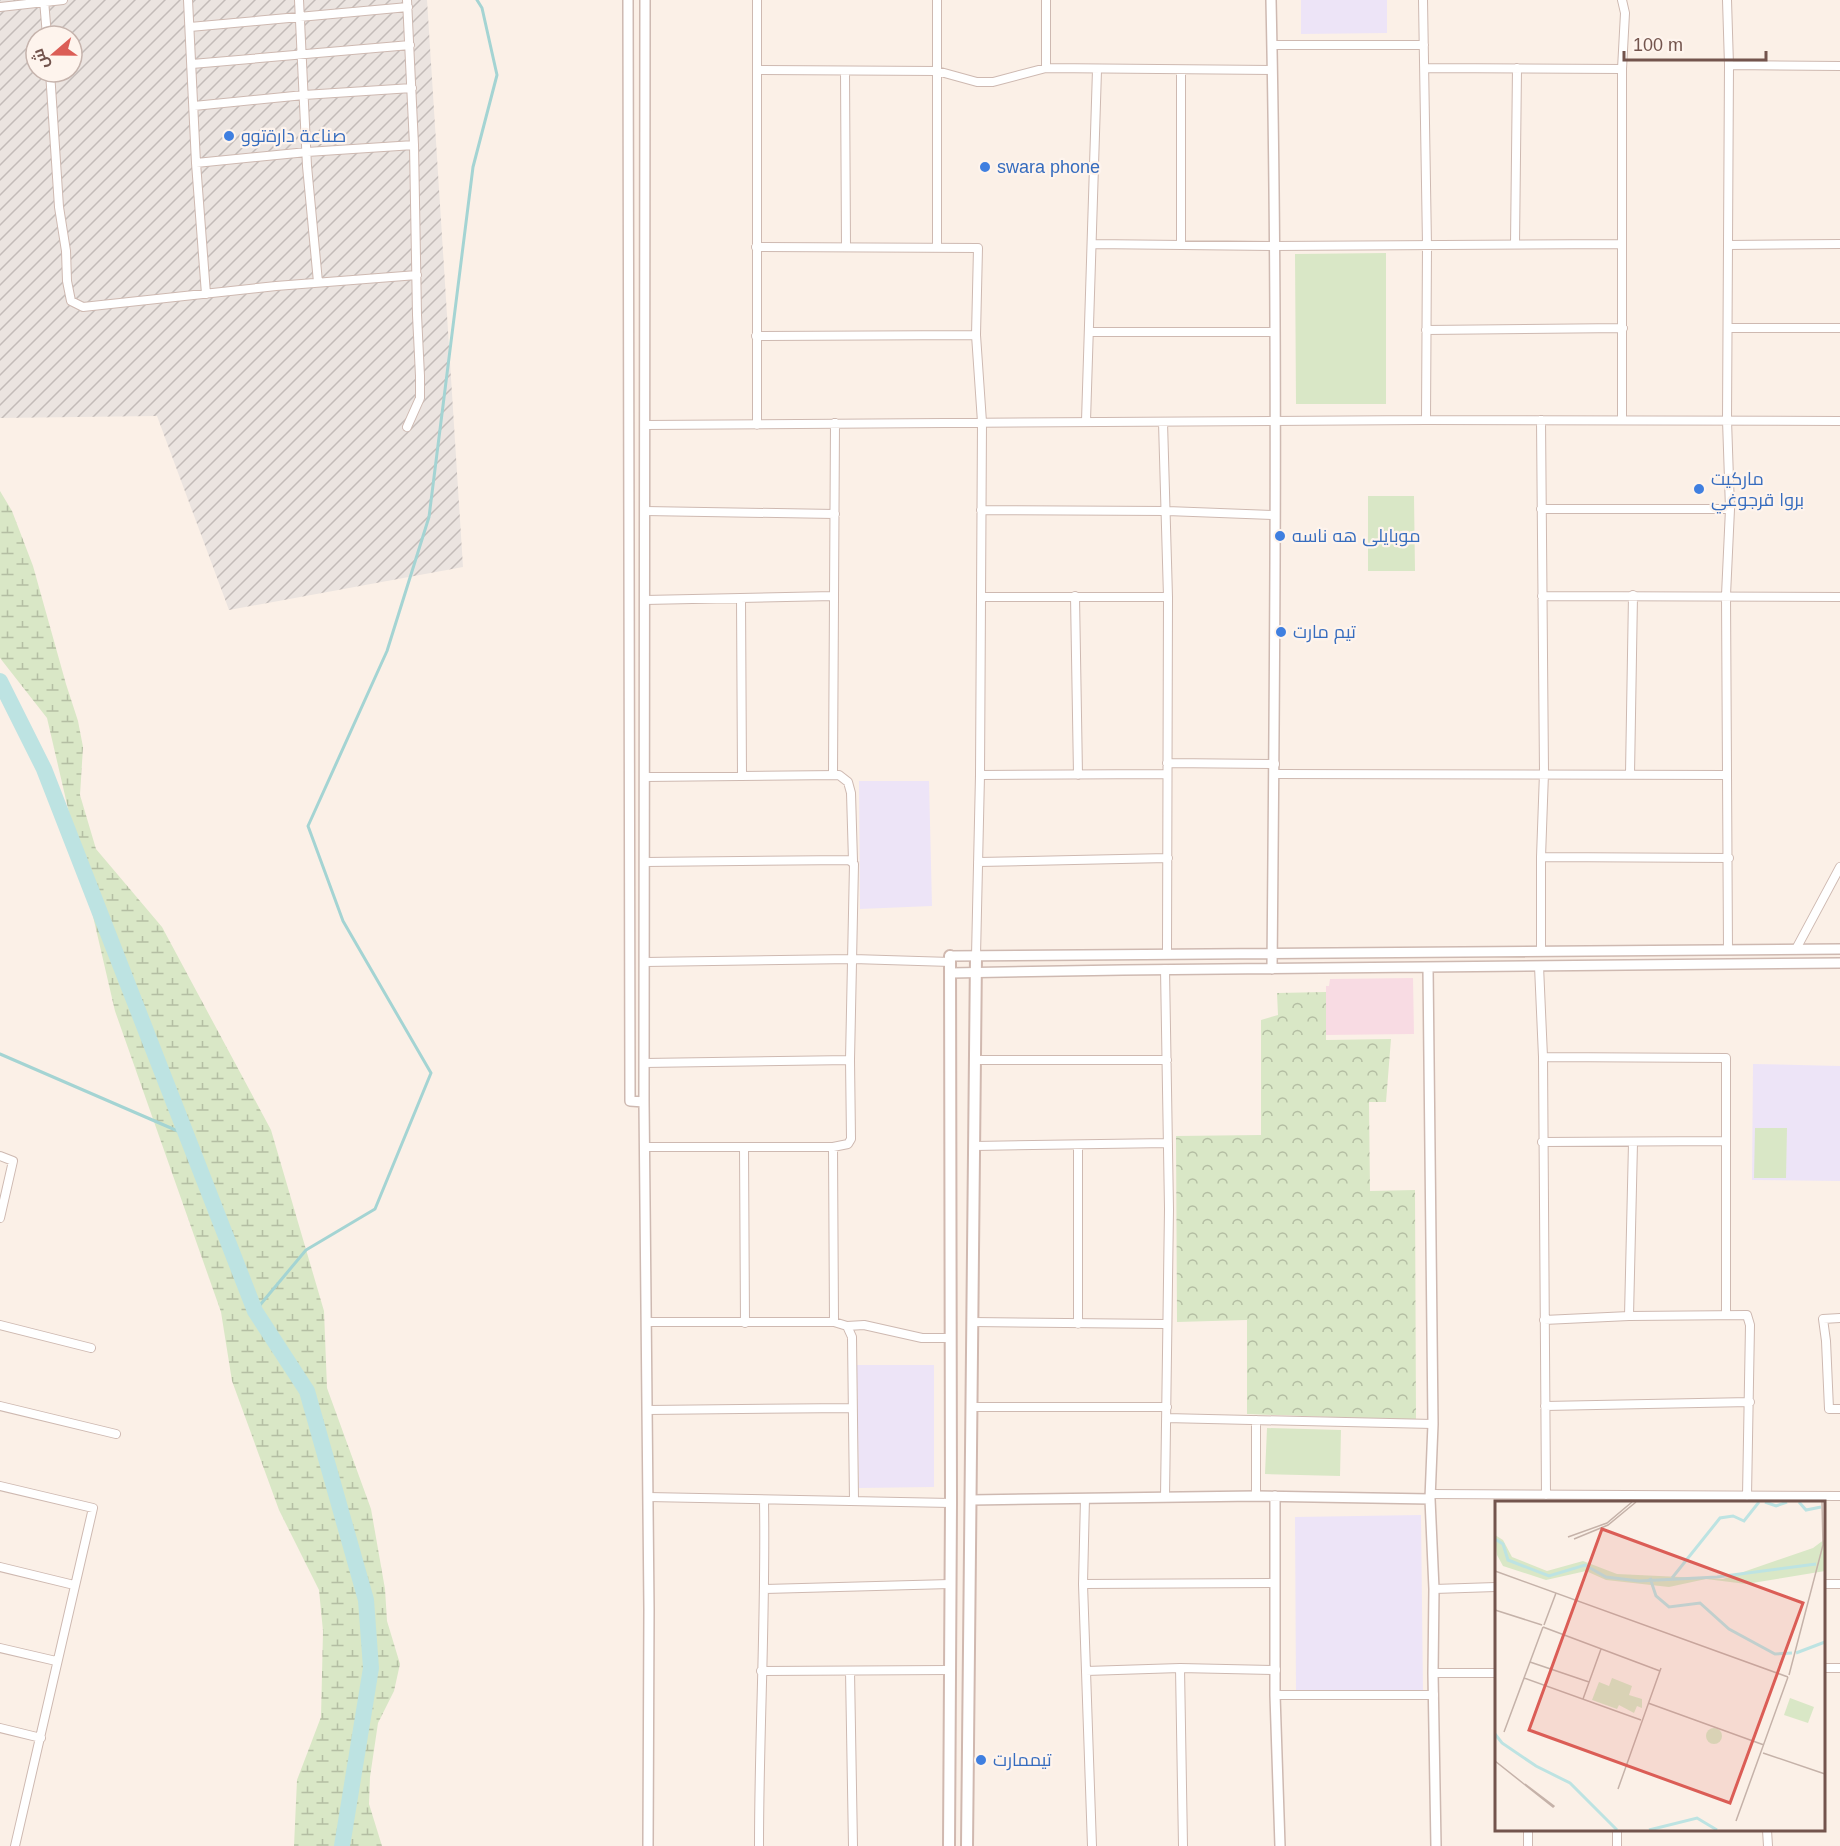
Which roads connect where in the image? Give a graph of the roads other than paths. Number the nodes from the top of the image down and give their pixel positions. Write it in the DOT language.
graph roads {
  1 [pos="63,0"];
  2 [pos="188,0"];
  3 [pos="299,0"];
  4 [pos="628,0"];
  5 [pos="645,0"];
  6 [pos="757,0"];
  7 [pos="937,0"];
  8 [pos="1046,0"];
  9 [pos="1271,0"];
  10 [pos="1423,0"];
  11 [pos="1622,0"];
  12 [pos="1727,0"];
  13 [pos="44,1"];
  14 [pos="408,3"];
  15 [pos="0,7"];
  16 [pos="299,16"];
  17 [pos="46,24"];
  18 [pos="190,27"];
  19 [pos="410,45"];
  20 [pos="1272,45"];
  21 [pos="1424,45"];
  22 [pos="301,56"];
  23 [pos="192,64"];
  24 [pos="1729,65"];
  25 [pos="1840,66"];
  26 [pos="1046,68"];
  27 [pos="1425,68"];
  28 [pos="1516,68"];
  29 [pos="1622,69"];
  30 [pos="758,70"];
  31 [pos="1097,70"];
  32 [pos="1181,70"];
  33 [pos="1272,70"];
  34 [pos="845,71"];
  35 [pos="937,71"];
  36 [pos="51,84"];
  37 [pos="412,88"];
  38 [pos="304,95"];
  39 [pos="194,106"];
  40 [pos="414,145"];
  41 [pos="307,152"];
  42 [pos="196,163"];
  43 [pos="1092,244"];
  44 [pos="1181,244"];
  45 [pos="1515,244"];
  46 [pos="1622,244"];
  47 [pos="1840,244"];
  48 [pos="1427,245"];
  49 [pos="1728,245"];
  50 [pos="1274,246"];
  51 [pos="756,247"];
  52 [pos="846,247"];
  53 [pos="937,247"];
  54 [pos="417,274"];
  55 [pos="318,282"];
  56 [pos="206,294"];
  57 [pos="1623,328"];
  58 [pos="1728,328"];
  59 [pos="1840,328"];
  60 [pos="1426,330"];
  61 [pos="1089,332"];
  62 [pos="1275,332"];
  63 [pos="976,335"];
  64 [pos="756,336"];
  65 [pos="1426,420"];
  66 [pos="1541,420"];
  67 [pos="1622,420"];
  68 [pos="1727,420"];
  69 [pos="1276,421"];
  70 [pos="1840,421"];
  71 [pos="982,422"];
  72 [pos="1086,422"];
  73 [pos="1163,422"];
  74 [pos="835,423"];
  75 [pos="757,424"];
  76 [pos="645,425"];
  77 [pos="407,427"];
  78 [pos="1541,509"];
  79 [pos="1730,509"];
  80 [pos="981,510"];
  81 [pos="645,511"];
  82 [pos="1167,511"];
  83 [pos="835,514"];
  84 [pos="1274,515"];
  85 [pos="627,549"];
  86 [pos="645,550"];
  87 [pos="1633,595"];
  88 [pos="1726,595"];
  89 [pos="834,596"];
  90 [pos="1075,596"];
  91 [pos="1542,596"];
  92 [pos="981,597"];
  93 [pos="1168,597"];
  94 [pos="1840,597"];
  95 [pos="741,598"];
  96 [pos="645,600"];
  97 [pos="1167,763"];
  98 [pos="1275,769"];
  99 [pos="1544,773"];
  100 [pos="833,774"];
  101 [pos="1167,774"];
  102 [pos="1630,774"];
  103 [pos="980,775"];
  104 [pos="1078,775"];
  105 [pos="1726,775"];
  106 [pos="742,776"];
  107 [pos="645,777"];
  108 [pos="1540,857"];
  109 [pos="1168,858"];
  110 [pos="1729,858"];
  111 [pos="853,861"];
  112 [pos="645,862"];
  113 [pos="978,862"];
  114 [pos="1840,867"];
  115 [pos="1796,949"];
  116 [pos="1840,949"];
  117 [pos="1541,950"];
  118 [pos="1728,950"];
  119 [pos="1427,951"];
  120 [pos="1167,954"];
  121 [pos="1208,954"];
  122 [pos="1272,954"];
  123 [pos="976,956"];
  124 [pos="853,959"];
  125 [pos="645,962"];
  126 [pos="1840,963"];
  127 [pos="951,964"];
  128 [pos="1539,966"];
  129 [pos="1428,968"];
  130 [pos="1165,969"];
  131 [pos="1208,969"];
  132 [pos="1272,969"];
  133 [pos="977,973"];
  134 [pos="1543,1056"];
  135 [pos="850,1060"];
  136 [pos="975,1060"];
  137 [pos="1167,1060"];
  138 [pos="644,1063"];
  139 [pos="644,1102"];
  140 [pos="1726,1141"];
  141 [pos="1168,1143"];
  142 [pos="1542,1143"];
  143 [pos="1634,1143"];
  144 [pos="1078,1145"];
  145 [pos="975,1146"];
  146 [pos="645,1147"];
  147 [pos="744,1147"];
  148 [pos="833,1147"];
  149 [pos="0,1156"];
  150 [pos="0,1218"];
  151 [pos="1726,1315"];
  152 [pos="1629,1316"];
  153 [pos="1840,1318"];
  154 [pos="1544,1320"];
  155 [pos="950,1321"];
  156 [pos="646,1322"];
  157 [pos="834,1322"];
  158 [pos="972,1322"];
  159 [pos="745,1323"];
  160 [pos="1077,1324"];
  161 [pos="1166,1324"];
  162 [pos="0,1325"];
  163 [pos="847,1326"];
  164 [pos="950,1338"];
  165 [pos="91,1348"];
  166 [pos="1750,1402"];
  167 [pos="0,1406"];
  168 [pos="1545,1406"];
  169 [pos="972,1407"];
  170 [pos="1167,1407"];
  171 [pos="851,1408"];
  172 [pos="1840,1409"];
  173 [pos="647,1410"];
  174 [pos="1166,1418"];
  175 [pos="1256,1420"];
  176 [pos="1433,1424"];
  177 [pos="116,1434"];
  178 [pos="0,1486"];
  179 [pos="1546,1494"];
  180 [pos="1256,1496"];
  181 [pos="1275,1496"];
  182 [pos="1430,1496"];
  183 [pos="1747,1496"];
  184 [pos="1840,1496"];
  185 [pos="648,1497"];
  186 [pos="1166,1497"];
  187 [pos="1085,1498"];
  188 [pos="1626,1499"];
  189 [pos="1765,1499"];
  190 [pos="764,1500"];
  191 [pos="854,1500"];
  192 [pos="971,1500"];
  193 [pos="951,1503"];
  194 [pos="0,1567"];
  195 [pos="1275,1583"];
  196 [pos="950,1584"];
  197 [pos="1083,1584"];
  198 [pos="74,1585"];
  199 [pos="1495,1587"];
  200 [pos="765,1589"];
  201 [pos="1434,1589"];
  202 [pos="0,1648"];
  203 [pos="56,1661"];
  204 [pos="1180,1668"];
  205 [pos="950,1670"];
  206 [pos="1276,1670"];
  207 [pos="761,1671"];
  208 [pos="850,1671"];
  209 [pos="1086,1671"];
  210 [pos="1495,1673"];
  211 [pos="1433,1674"];
  212 [pos="1275,1695"];
  213 [pos="1434,1695"];
  214 [pos="0,1728"];
  215 [pos="41,1738"];
  216 [pos="1767,1831"];
  217 [pos="15,1846"];
  218 [pos="648,1846"];
  219 [pos="759,1846"];
  220 [pos="853,1846"];
  221 [pos="949,1846"];
  222 [pos="967,1846"];
  223 [pos="1092,1846"];
  224 [pos="1183,1846"];
  225 [pos="1281,1846"];
  226 [pos="1436,1846"];
  227 [pos="1768,1846"];
  1 -- 13 [label="street"];
  2 -- 18 [label="street"];
  3 -- 16 [label="street"];
  4 -- 85 [label="street"];
  5 -- 76 [label="street"];
  6 -- 30 [label="street"];
  7 -- 35 [label="street"];
  8 -- 26 [label="street"];
  9 -- 20 [label="street"];
  10 -- 21 [label="street"];
  11 -- 29 [label="street"];
  12 -- 24 [label="street"];
  13 -- 15 [label="street"];
  13 -- 17 [label="street"];
  14 -- 16 [label="street"];
  14 -- 19 [label="street"];
  16 -- 18 [label="street"];
  16 -- 22 [label="street"];
  18 -- 23 [label="street"];
  19 -- 22 [label="street"];
  19 -- 37 [label="street"];
  20 -- 21 [label="street"];
  20 -- 33 [label="street"];
  21 -- 27 [label="street"];
  22 -- 23 [label="street"];
  22 -- 38 [label="street"];
  23 -- 39 [label="street"];
  24 -- 25 [label="street"];
  24 -- 49 [label="street"];
  26 -- 31 [label="street"];
  26 -- 35 [label="street"];
  27 -- 28 [label="street"];
  27 -- 48 [label="street"];
  28 -- 29 [label="street"];
  28 -- 45 [label="street"];
  29 -- 46 [label="street"];
  30 -- 34 [label="street"];
  30 -- 51 [label="street"];
  31 -- 32 [label="street"];
  31 -- 43 [label="street"];
  32 -- 33 [label="street"];
  32 -- 44 [label="street"];
  33 -- 50 [label="street"];
  34 -- 35 [label="street"];
  34 -- 52 [label="street"];
  35 -- 53 [label="street"];
  36 -- 56 [label="street"];
  37 -- 38 [label="street"];
  37 -- 40 [label="street"];
  38 -- 39 [label="street"];
  38 -- 41 [label="street"];
  39 -- 42 [label="street"];
  40 -- 41 [label="street"];
  40 -- 54 [label="street"];
  41 -- 42 [label="street"];
  41 -- 55 [label="street"];
  42 -- 56 [label="street"];
  43 -- 44 [label="street"];
  43 -- 61 [label="street"];
  44 -- 50 [label="street"];
  45 -- 46 [label="street"];
  45 -- 48 [label="street"];
  46 -- 57 [label="street"];
  47 -- 49 [label="street"];
  48 -- 50 [label="street"];
  48 -- 60 [label="street"];
  49 -- 58 [label="street"];
  50 -- 62 [label="street"];
  51 -- 52 [label="street"];
  51 -- 64 [label="street"];
  52 -- 53 [label="street"];
  53 -- 63 [label="street"];
  54 -- 55 [label="street"];
  54 -- 77 [label="street"];
  55 -- 56 [label="street"];
  57 -- 60 [label="street"];
  57 -- 67 [label="street"];
  58 -- 59 [label="street"];
  58 -- 68 [label="street"];
  60 -- 65 [label="street"];
  61 -- 62 [label="street"];
  61 -- 72 [label="street"];
  62 -- 69 [label="street"];
  63 -- 64 [label="street"];
  63 -- 71 [label="street"];
  64 -- 75 [label="street"];
  65 -- 66 [label="street"];
  65 -- 69 [label="street"];
  66 -- 67 [label="street"];
  66 -- 78 [label="street"];
  67 -- 68 [label="street"];
  68 -- 70 [label="street"];
  68 -- 79 [label="street"];
  69 -- 73 [label="street"];
  69 -- 84 [label="street"];
  71 -- 72 [label="street"];
  71 -- 74 [label="street"];
  71 -- 80 [label="street"];
  72 -- 73 [label="street"];
  73 -- 82 [label="street"];
  74 -- 75 [label="street"];
  74 -- 83 [label="street"];
  75 -- 76 [label="street"];
  76 -- 81 [label="street"];
  78 -- 79 [label="street"];
  78 -- 91 [label="street"];
  79 -- 88 [label="street"];
  80 -- 82 [label="street"];
  80 -- 92 [label="street"];
  81 -- 83 [label="street"];
  81 -- 86 [label="street"];
  82 -- 84 [label="street"];
  82 -- 93 [label="street"];
  83 -- 89 [label="street"];
  84 -- 98 [label="street"];
  85 -- 86 [label="street"];
  85 -- 139 [label="street"];
  86 -- 96 [label="street"];
  87 -- 88 [label="street"];
  87 -- 91 [label="street"];
  87 -- 102 [label="street"];
  88 -- 94 [label="street"];
  88 -- 105 [label="street"];
  89 -- 95 [label="street"];
  89 -- 100 [label="street"];
  90 -- 92 [label="street"];
  90 -- 93 [label="street"];
  90 -- 104 [label="street"];
  91 -- 99 [label="street"];
  92 -- 103 [label="street"];
  93 -- 97 [label="street"];
  95 -- 96 [label="street"];
  95 -- 106 [label="street"];
  96 -- 107 [label="street"];
  97 -- 98 [label="street"];
  97 -- 101 [label="street"];
  98 -- 99 [label="street"];
  98 -- 122 [label="street"];
  99 -- 102 [label="street"];
  99 -- 108 [label="street"];
  100 -- 106 [label="street"];
  100 -- 111 [label="street"];
  101 -- 104 [label="street"];
  101 -- 109 [label="street"];
  102 -- 105 [label="street"];
  103 -- 104 [label="street"];
  103 -- 113 [label="street"];
  105 -- 110 [label="street"];
  106 -- 107 [label="street"];
  107 -- 112 [label="street"];
  108 -- 110 [label="street"];
  108 -- 117 [label="street"];
  109 -- 113 [label="street"];
  109 -- 120 [label="street"];
  110 -- 118 [label="street"];
  111 -- 112 [label="street"];
  111 -- 124 [label="street"];
  112 -- 125 [label="street"];
  113 -- 123 [label="street"];
  114 -- 115 [label="street"];
  115 -- 116 [label="street"];
  115 -- 118 [label="street"];
  117 -- 118 [label="street"];
  117 -- 119 [label="street"];
  119 -- 122 [label="street"];
  119 -- 129 [label="street"];
  120 -- 121 [label="street"];
  120 -- 123 [label="street"];
  121 -- 122 [label="street"];
  121 -- 131 [label="street"];
  122 -- 132 [label="street"];
  123 -- 127 [label="street"];
  123 -- 133 [label="main road"];
  124 -- 125 [label="street"];
  124 -- 127 [label="street"];
  124 -- 135 [label="street"];
  125 -- 138 [label="street"];
  126 -- 128 [label="street"];
  127 -- 133 [label="street"];
  127 -- 155 [label="main road"];
  128 -- 129 [label="street"];
  128 -- 134 [label="street"];
  129 -- 132 [label="street"];
  129 -- 176 [label="street"];
  130 -- 131 [label="street"];
  130 -- 133 [label="street"];
  130 -- 137 [label="street"];
  131 -- 132 [label="street"];
  133 -- 136 [label="main road"];
  134 -- 140 [label="street"];
  134 -- 142 [label="street"];
  135 -- 138 [label="street"];
  135 -- 148 [label="street"];
  136 -- 137 [label="street"];
  136 -- 145 [label="main road"];
  137 -- 141 [label="street"];
  138 -- 139 [label="street"];
  139 -- 146 [label="street"];
  140 -- 143 [label="street"];
  140 -- 151 [label="street"];
  141 -- 144 [label="street"];
  141 -- 161 [label="street"];
  142 -- 143 [label="street"];
  142 -- 154 [label="street"];
  143 -- 152 [label="street"];
  144 -- 145 [label="street"];
  144 -- 160 [label="street"];
  145 -- 158 [label="main road"];
  146 -- 147 [label="street"];
  146 -- 156 [label="street"];
  147 -- 148 [label="street"];
  147 -- 159 [label="street"];
  148 -- 157 [label="street"];
  149 -- 150 [label="street"];
  151 -- 152 [label="street"];
  151 -- 166 [label="street"];
  152 -- 154 [label="street"];
  153 -- 172 [label="street"];
  154 -- 168 [label="street"];
  155 -- 158 [label="main road"];
  155 -- 164 [label="main road"];
  156 -- 159 [label="street"];
  156 -- 173 [label="street"];
  157 -- 159 [label="street"];
  157 -- 163 [label="street"];
  158 -- 160 [label="street"];
  158 -- 169 [label="main road"];
  160 -- 161 [label="street"];
  161 -- 170 [label="street"];
  162 -- 165 [label="street"];
  163 -- 164 [label="street"];
  163 -- 171 [label="street"];
  164 -- 193 [label="main road"];
  166 -- 168 [label="street"];
  166 -- 183 [label="street"];
  167 -- 177 [label="street"];
  168 -- 179 [label="street"];
  169 -- 170 [label="street"];
  169 -- 192 [label="main road"];
  170 -- 174 [label="street"];
  171 -- 173 [label="street"];
  171 -- 191 [label="street"];
  173 -- 185 [label="street"];
  174 -- 175 [label="street"];
  174 -- 186 [label="street"];
  175 -- 176 [label="street"];
  175 -- 180 [label="street"];
  176 -- 182 [label="street"];
  178 -- 198 [label="street"];
  179 -- 182 [label="street"];
  179 -- 188 [label="street"];
  180 -- 181 [label="street"];
  180 -- 186 [label="street"];
  181 -- 182 [label="street"];
  181 -- 195 [label="street"];
  182 -- 201 [label="street"];
  183 -- 188 [label="street"];
  183 -- 189 [label="street"];
  184 -- 189 [label="street"];
  185 -- 190 [label="street"];
  185 -- 218 [label="street"];
  186 -- 187 [label="street"];
  187 -- 192 [label="street"];
  187 -- 197 [label="street"];
  190 -- 191 [label="street"];
  190 -- 200 [label="street"];
  191 -- 193 [label="street"];
  192 -- 222 [label="main road"];
  193 -- 196 [label="main road"];
  194 -- 198 [label="street"];
  195 -- 197 [label="street"];
  195 -- 206 [label="street"];
  196 -- 200 [label="street"];
  196 -- 205 [label="main road"];
  197 -- 209 [label="street"];
  198 -- 203 [label="street"];
  199 -- 201 [label="street"];
  200 -- 207 [label="street"];
  201 -- 211 [label="street"];
  202 -- 203 [label="street"];
  203 -- 215 [label="street"];
  204 -- 206 [label="street"];
  204 -- 209 [label="street"];
  204 -- 224 [label="street"];
  205 -- 208 [label="street"];
  205 -- 221 [label="main road"];
  206 -- 212 [label="street"];
  207 -- 208 [label="street"];
  207 -- 219 [label="street"];
  208 -- 220 [label="street"];
  209 -- 223 [label="street"];
  210 -- 211 [label="street"];
  211 -- 213 [label="street"];
  212 -- 213 [label="street"];
  212 -- 225 [label="street"];
  213 -- 226 [label="street"];
  214 -- 215 [label="street"];
  215 -- 217 [label="street"];
  216 -- 227 [label="street"];
}
